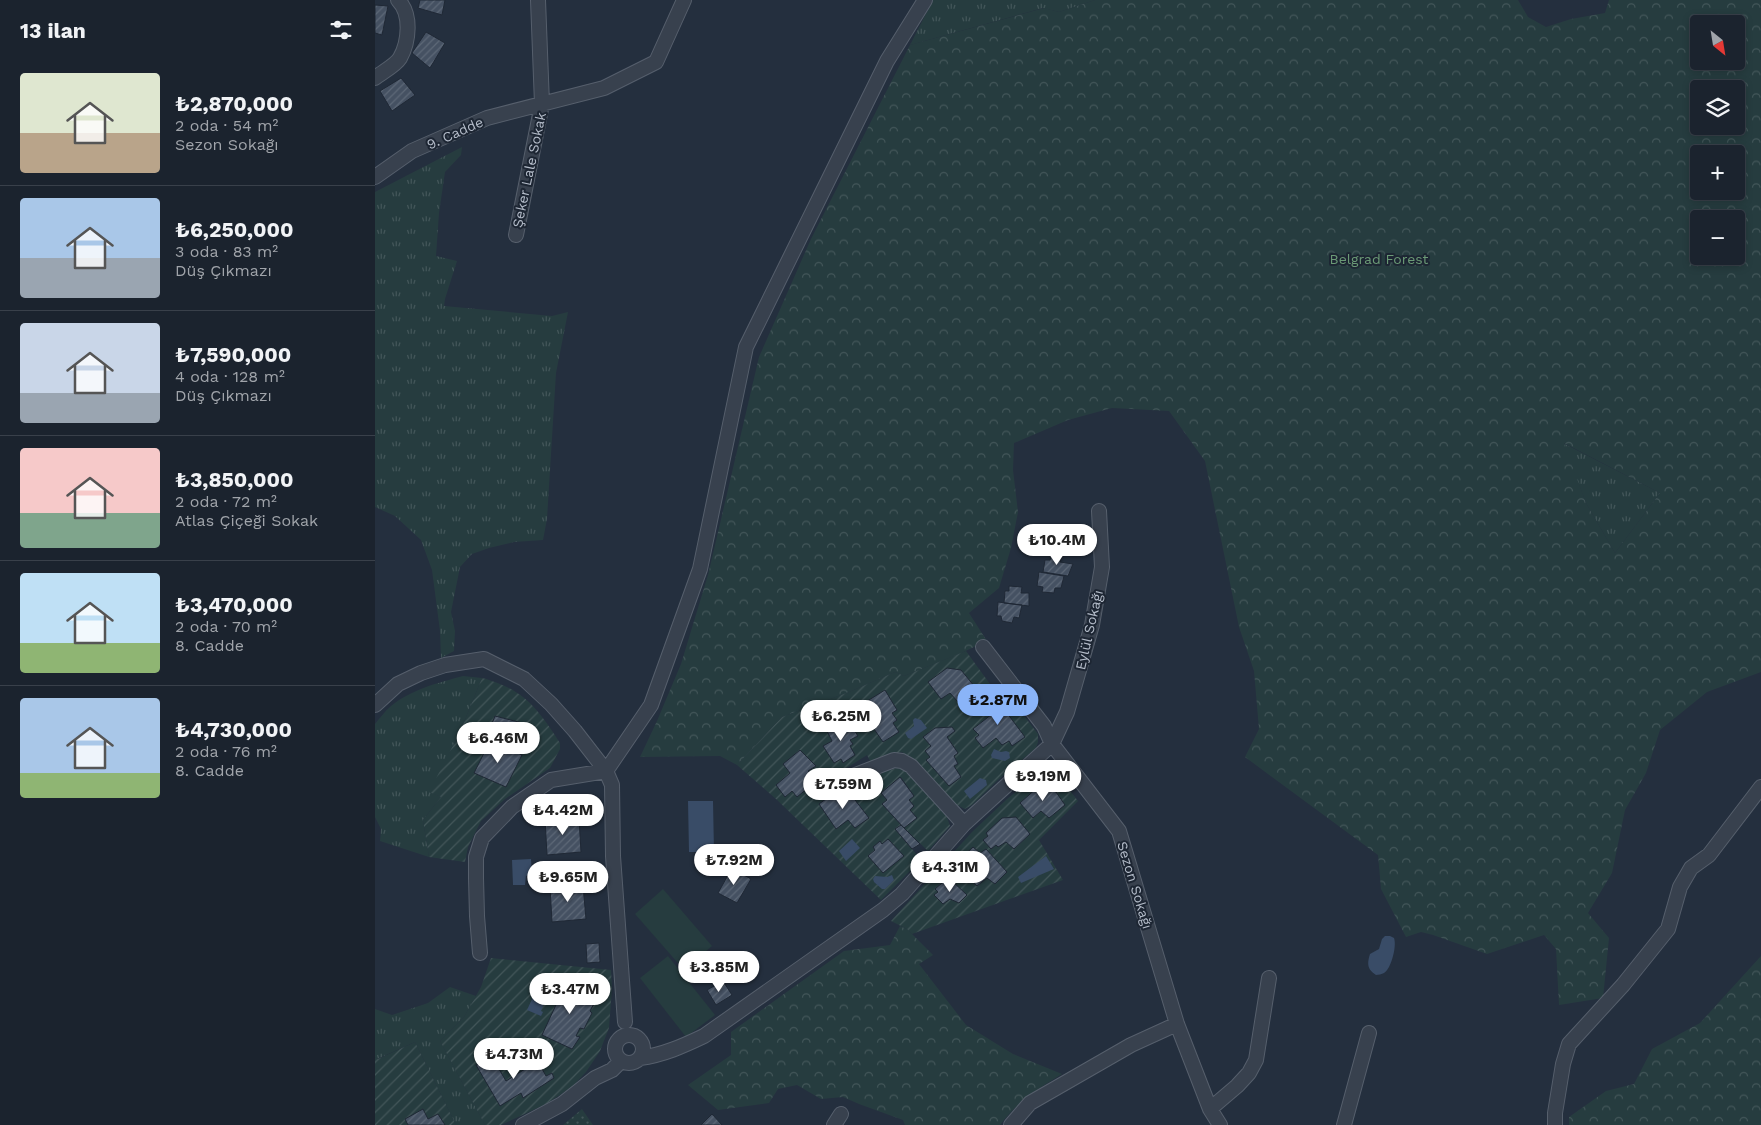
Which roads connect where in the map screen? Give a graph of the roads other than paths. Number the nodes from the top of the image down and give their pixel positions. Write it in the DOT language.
graph roads {
  1 [pos="398,0"];
  2 [pos="538,0"];
  3 [pos="684,0"];
  4 [pos="925,0"];
  5 [pos="375,78"];
  6 [pos="542,104"];
  7 [pos="375,176"];
  8 [pos="516,235"];
  9 [pos="1099,511"];
  10 [pos="983,647"];
  11 [pos="375,705"];
  12 [pos="1052,744"];
  13 [pos="606,771"];
  14 [pos="840,781"];
  15 [pos="1761,787"];
  16 [pos="964,824"];
  17 [pos="480,953"];
  18 [pos="1269,978"];
  19 [pos="625,1022"];
  20 [pos="1177,1024"];
  21 [pos="1369,1033"];
  22 [pos="638,1039"];
  23 [pos="675,1050"];
  24 [pos="618,1052"];
  25 [pos="640,1058"];
  26 [pos="1213,1107"];
  27 [pos="523,1125"];
  28 [pos="1011,1125"];
  29 [pos="1220,1125"];
  30 [pos="1225,1125"];
  31 [pos="1344,1125"];
  32 [pos="1555,1125"];
  1 -- 5 [label="street"];
  2 -- 6 [label="street, Şeker Lale Sokak"];
  3 -- 6 [label="street, 9. Cadde"];
  4 -- 13 [label="street"];
  6 -- 7 [label="street, 9. Cadde"];
  6 -- 8 [label="street, Şeker Lale Sokak"];
  9 -- 12 [label="street, Eylül Sokağı"];
  10 -- 12 [label="street, Sezon Sokağı"];
  11 -- 13 [label="street"];
  12 -- 16 [label="street"];
  12 -- 20 [label="street, Sezon Sokağı"];
  13 -- 17 [label="street"];
  13 -- 19 [label="street"];
  14 -- 16 [label="street"];
  15 -- 32 [label="street"];
  16 -- 23 [label="street"];
  18 -- 26 [label="street"];
  19 -- 22 [label="street"];
  19 -- 24 [label="street"];
  20 -- 26 [label="street, Sezon Sokağı"];
  20 -- 28 [label="street"];
  21 -- 31 [label="street"];
  22 -- 23 [label="street"];
  22 -- 24 [label="street"];
  22 -- 25 [label="street"];
  23 -- 25 [label="street"];
  24 -- 25 [label="street"];
  24 -- 27 [label="street"];
  26 -- 29 [label="street, Sezon Sokağı"];
  26 -- 30 [label="street"];
}
